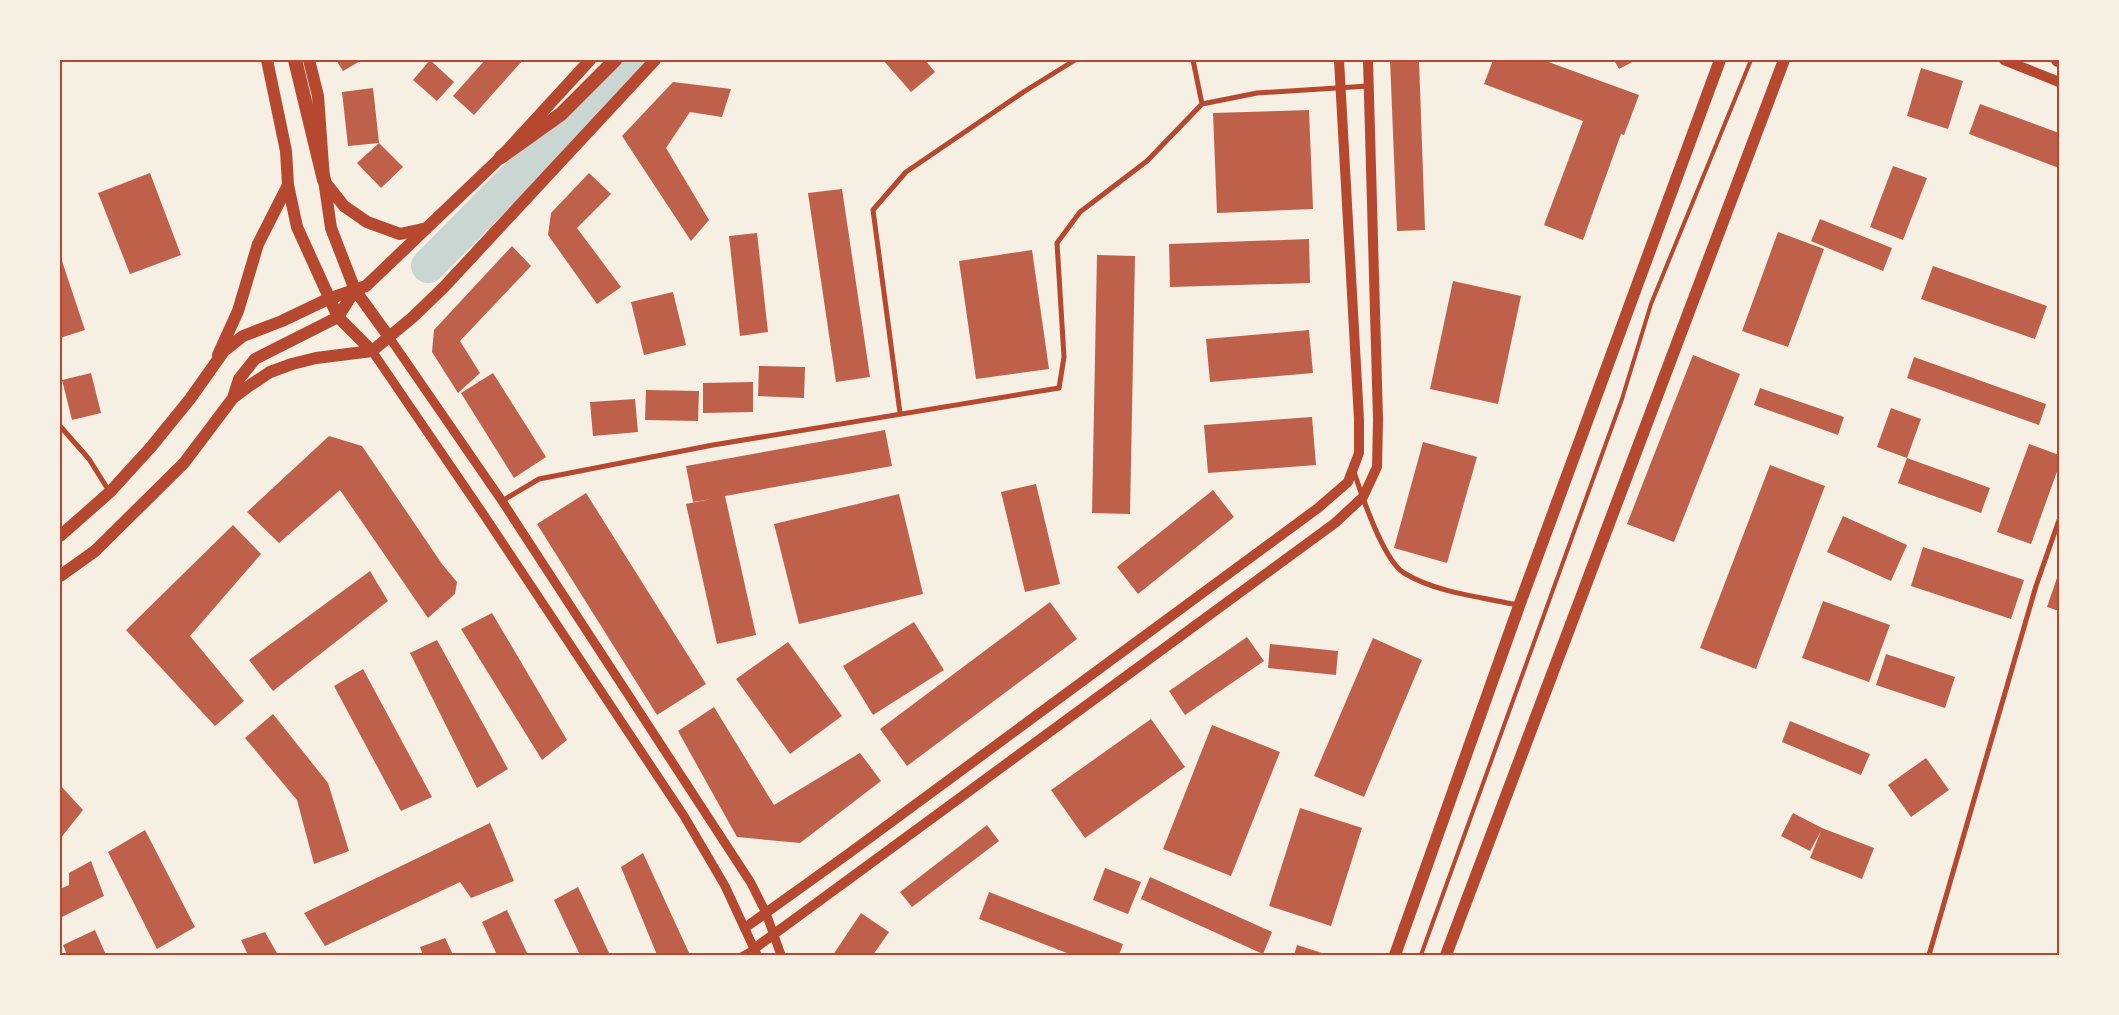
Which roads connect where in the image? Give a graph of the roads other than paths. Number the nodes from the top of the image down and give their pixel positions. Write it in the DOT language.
graph roads {
  1 [pos="267,60"];
  2 [pos="590,60"];
  3 [pos="615,60"];
  4 [pos="655,60"];
  5 [pos="1075,60"];
  6 [pos="1192,60"];
  7 [pos="1339,60"];
  8 [pos="1368,60"];
  9 [pos="1720,60"];
  10 [pos="1751,60"];
  11 [pos="1784,60"];
  12 [pos="2004,60"];
  13 [pos="300,61"];
  14 [pos="2059,82"];
  15 [pos="1368,86"];
  16 [pos="1340,87"];
  17 [pos="1202,104"];
  18 [pos="501,157"];
  19 [pos="324,180"];
  20 [pos="288,184"];
  21 [pos="427,228"];
  22 [pos="355,290"];
  23 [pos="328,299"];
  24 [pos="338,317"];
  25 [pos="389,337"];
  26 [pos="372,351"];
  27 [pos="213,366"];
  28 [pos="233,398"];
  29 [pos="900,414"];
  30 [pos="60,426"];
  31 [pos="1353,469"];
  32 [pos="110,492"];
  33 [pos="1363,497"];
  34 [pos="502,501"];
  35 [pos="2059,520"];
  36 [pos="60,536"];
  37 [pos="60,576"];
  38 [pos="1519,606"];
  39 [pos="766,913"];
  40 [pos="746,927"];
  41 [pos="774,933"];
  42 [pos="756,951"];
  43 [pos="741,955"];
  44 [pos="781,955"];
  45 [pos="1395,955"];
  46 [pos="1421,955"];
  47 [pos="1446,955"];
  48 [pos="1928,955"];
  1 -- 20 [label="main road"];
  2 -- 18 [label="main road"];
  3 -- 18 [label="highway"];
  4 -- 25 [label="main road"];
  5 -- 29 [label="street"];
  6 -- 17 [label="street"];
  7 -- 16 [label="main road"];
  8 -- 15 [label="main road"];
  9 -- 38 [label="main road"];
  10 -- 46 [label="lane"];
  11 -- 47 [label="main road"];
  12 -- 14 [label="main road"];
  13 -- 19 [label="highway"];
  15 -- 16 [label="street"];
  15 -- 33 [label="main road"];
  16 -- 17 [label="street"];
  16 -- 31 [label="main road"];
  17 -- 29 [label="street"];
  18 -- 21 [label="main road"];
  19 -- 21 [label="main road"];
  19 -- 22 [label="main road"];
  20 -- 23 [label="main road"];
  20 -- 27 [label="main road"];
  21 -- 22 [label="main road"];
  22 -- 23 [label="main road"];
  22 -- 24 [label="main road"];
  22 -- 25 [label="main road"];
  23 -- 24 [label="main road"];
  23 -- 27 [label="main road"];
  24 -- 26 [label="main road"];
  24 -- 28 [label="main road"];
  25 -- 26 [label="main road"];
  25 -- 34 [label="street"];
  26 -- 28 [label="main road"];
  26 -- 40 [label="street"];
  27 -- 32 [label="main road"];
  28 -- 37 [label="main road"];
  29 -- 34 [label="street"];
  30 -- 32 [label="street"];
  31 -- 33 [label="street"];
  31 -- 39 [label="main road"];
  32 -- 36 [label="main road"];
  33 -- 38 [label="street"];
  33 -- 41 [label="main road"];
  34 -- 39 [label="street"];
  35 -- 48 [label="street"];
  38 -- 45 [label="main road"];
  39 -- 40 [label="main road"];
  39 -- 41 [label="street"];
  40 -- 42 [label="street"];
  41 -- 42 [label="main road"];
  41 -- 44 [label="street"];
  42 -- 43 [label="street"];
}
